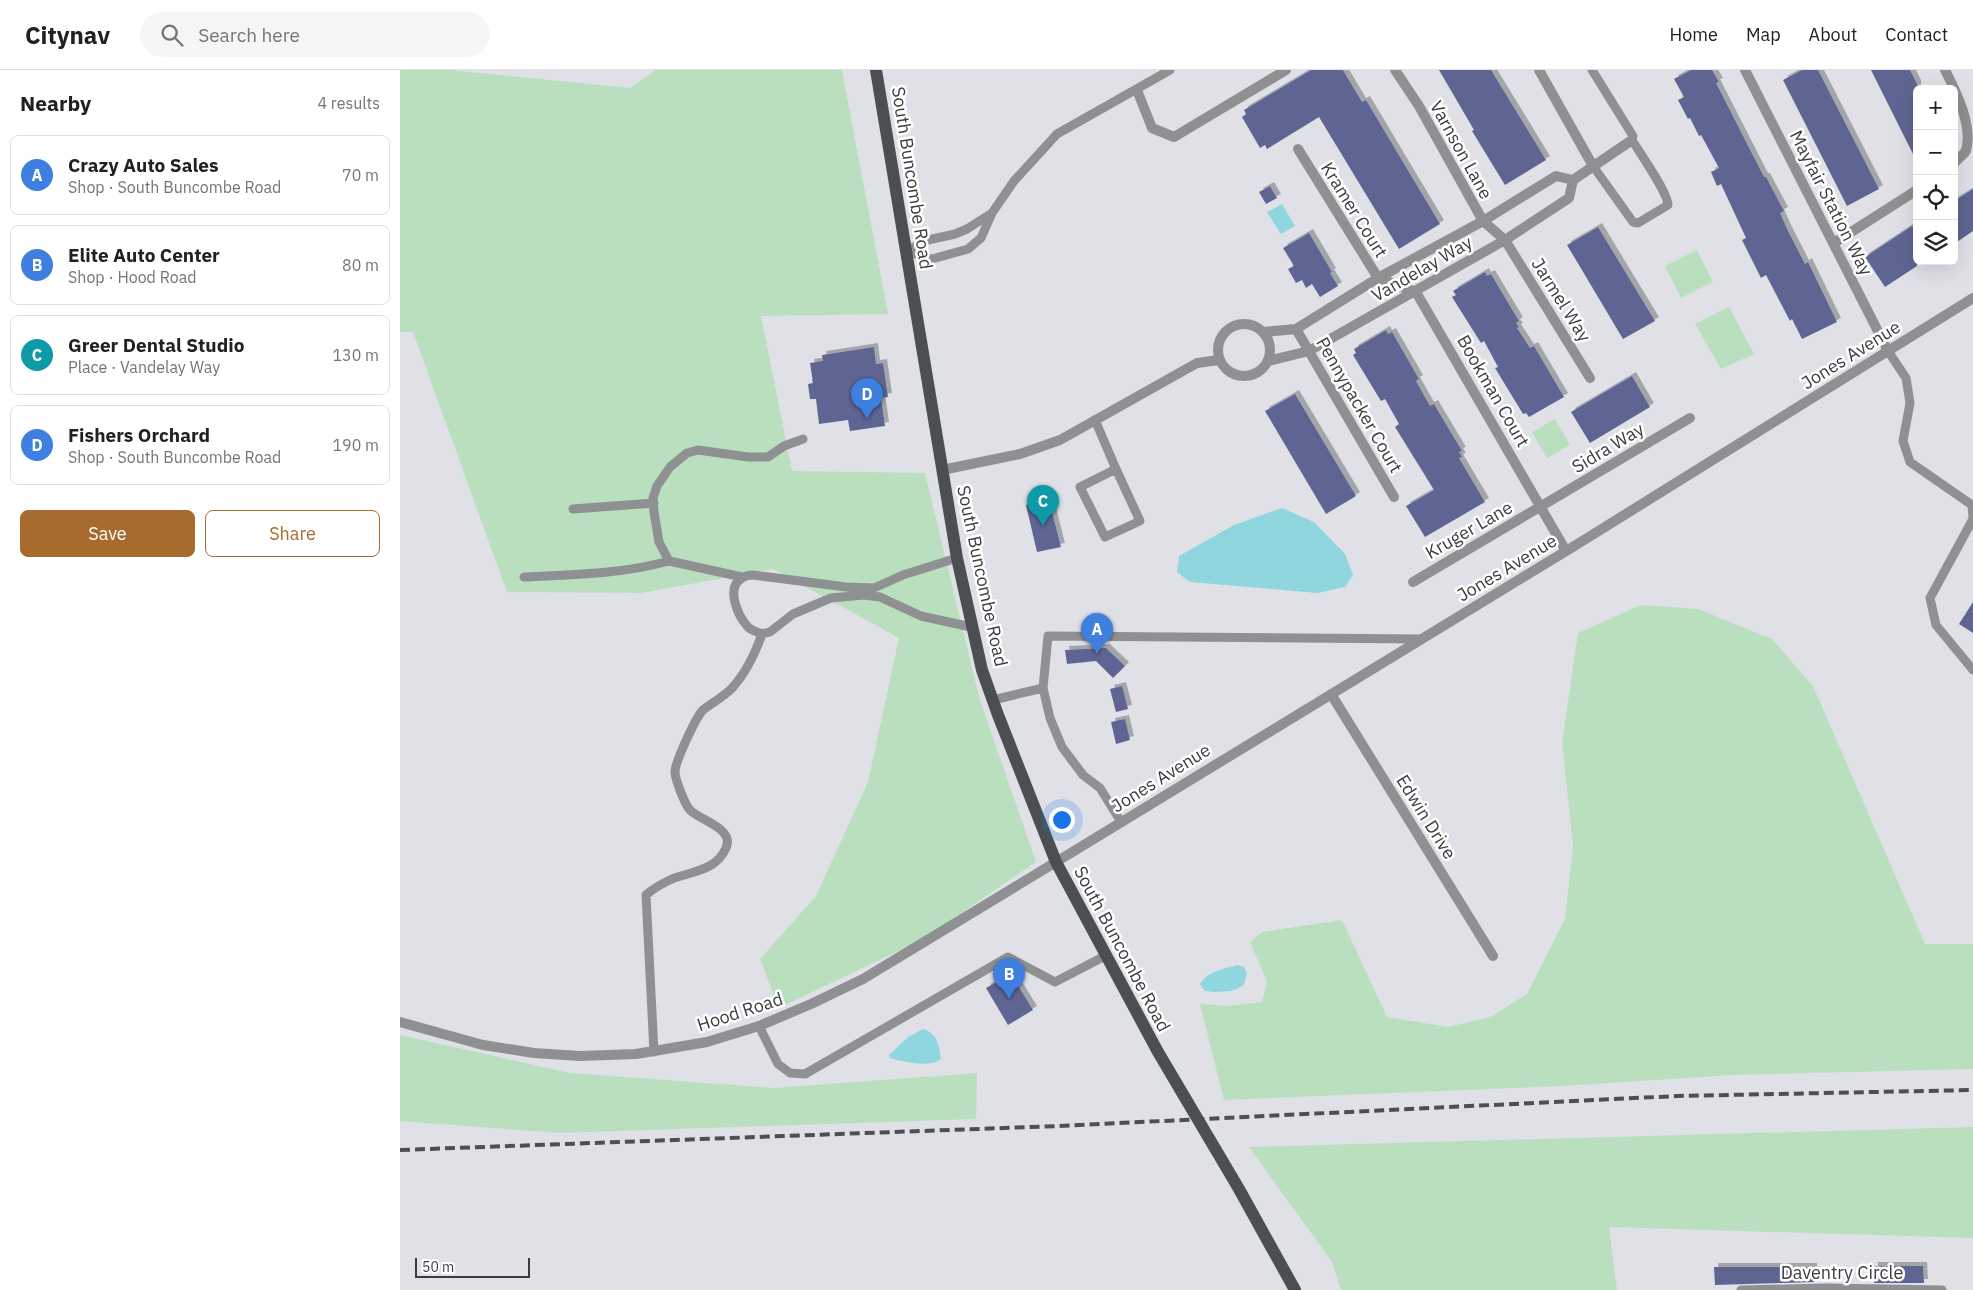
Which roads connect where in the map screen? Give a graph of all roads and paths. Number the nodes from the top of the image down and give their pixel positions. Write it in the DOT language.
graph roads {
  1 [pos="876,70"];
  2 [pos="1170,70"];
  3 [pos="1286,70"];
  4 [pos="1395,70"];
  5 [pos="1539,70"];
  6 [pos="1592,70"];
  7 [pos="1745,70"];
  8 [pos="1946,70"];
  9 [pos="1137,90"];
  10 [pos="1632,140"];
  11 [pos="1298,149"];
  12 [pos="1958,158"];
  13 [pos="1593,166"];
  14 [pos="1573,180"];
  15 [pos="1913,193"];
  16 [pos="992,213"];
  17 [pos="1483,220"];
  18 [pos="1505,240"];
  19 [pos="1834,243"];
  20 [pos="906,251"];
  21 [pos="1378,278"];
  22 [pos="1416,292"];
  23 [pos="1973,298"];
  24 [pos="1296,329"];
  25 [pos="1263,332"];
  26 [pos="1888,351"];
  27 [pos="1309,352"];
  28 [pos="1219,360"];
  29 [pos="1268,362"];
  30 [pos="1590,378"];
  31 [pos="1690,418"];
  32 [pos="1095,420"];
  33 [pos="803,439"];
  34 [pos="1116,469"];
  35 [pos="942,470"];
  36 [pos="1394,498"];
  37 [pos="654,503"];
  38 [pos="1542,507"];
  39 [pos="573,509"];
  40 [pos="1566,551"];
  41 [pos="957,558"];
  42 [pos="669,561"];
  43 [pos="524,577"];
  44 [pos="742,578"];
  45 [pos="1414,582"];
  46 [pos="865,592"];
  47 [pos="971,627"];
  48 [pos="762,634"];
  49 [pos="1421,639"];
  50 [pos="1973,670"];
  51 [pos="1043,688"];
  52 [pos="1331,694"];
  53 [pos="993,700"];
  54 [pos="1120,822"];
  55 [pos="1056,862"];
  56 [pos="1106,956"];
  57 [pos="1493,956"];
  58 [pos="400,1022"];
  59 [pos="759,1026"];
  60 [pos="654,1052"];
  61 [pos="1826,1289"];
  62 [pos="1295,1290"];
  63 [pos="1741,1290"];
  64 [pos="1942,1290"];
  1 -- 20 [label="main road, South Buncombe Road"];
  2 -- 9 [label="lane"];
  3 -- 9 [label="street"];
  4 -- 17 [label="street, Varnson Lane"];
  5 -- 13 [label="street"];
  6 -- 10 [label="lane"];
  7 -- 19 [label="street, Mayfair Station Way"];
  8 -- 12 [label="street"];
  9 -- 16 [label="lane"];
  10 -- 13 [label="street"];
  10 -- 13 [label="lane"];
  11 -- 21 [label="street, Kramer Court"];
  13 -- 14 [label="street"];
  14 -- 17 [label="street, Vandelay Way"];
  14 -- 18 [label="street, Vandelay Way"];
  15 -- 19 [label="street"];
  16 -- 20 [label="lane"];
  16 -- 20 [label="lane"];
  17 -- 18 [label="street, Varnson Lane"];
  17 -- 21 [label="street, Vandelay Way"];
  18 -- 22 [label="street, Vandelay Way"];
  18 -- 30 [label="street, Jarmel Way"];
  19 -- 26 [label="street, Mayfair Station Way"];
  20 -- 35 [label="main road, South Buncombe Road"];
  21 -- 22 [label="street, Kramer Court"];
  21 -- 24 [label="street, Vandelay Way"];
  22 -- 27 [label="street, Vandelay Way"];
  22 -- 38 [label="street, Bookman Court"];
  23 -- 26 [label="street, Jones Avenue"];
  24 -- 25 [label="street, Vandelay Way"];
  24 -- 27 [label="street, Pennypacker Court"];
  25 -- 28 [label="street"];
  25 -- 29 [label="street"];
  26 -- 40 [label="street, Jones Avenue"];
  26 -- 50 [label="lane"];
  27 -- 29 [label="street, Vandelay Way"];
  27 -- 36 [label="street, Pennypacker Court"];
  28 -- 29 [label="street"];
  28 -- 32 [label="street"];
  31 -- 38 [label="street, Sidra Way"];
  32 -- 34 [label="lane"];
  32 -- 35 [label="street"];
  33 -- 37 [label="lane"];
  34 -- 34 [label="lane"];
  35 -- 41 [label="main road, South Buncombe Road"];
  37 -- 39 [label="lane"];
  37 -- 42 [label="lane"];
  38 -- 40 [label="street, Bookman Court"];
  38 -- 45 [label="street, Kruger Lane"];
  40 -- 49 [label="street, Jones Avenue"];
  41 -- 46 [label="lane"];
  41 -- 47 [label="main road, South Buncombe Road"];
  42 -- 43 [label="lane"];
  42 -- 44 [label="lane"];
  44 -- 46 [label="lane"];
  44 -- 48 [label="lane"];
  46 -- 47 [label="lane"];
  46 -- 48 [label="lane"];
  47 -- 53 [label="main road, South Buncombe Road"];
  48 -- 60 [label="lane"];
  49 -- 51 [label="lane"];
  49 -- 52 [label="street, Jones Avenue"];
  51 -- 53 [label="lane"];
  51 -- 54 [label="lane"];
  52 -- 54 [label="street, Jones Avenue"];
  52 -- 57 [label="street, Edwin Drive"];
  53 -- 55 [label="main road, South Buncombe Road"];
  54 -- 55 [label="street, Jones Avenue"];
  55 -- 56 [label="main road, South Buncombe Road"];
  55 -- 59 [label="street, Hood Road"];
  56 -- 59 [label="lane"];
  56 -- 62 [label="main road, South Buncombe Road"];
  58 -- 60 [label="street, Hood Road"];
  59 -- 60 [label="street, Hood Road"];
  61 -- 63 [label="lane, Daventry Circle"];
  61 -- 64 [label="lane, Daventry Circle"];
}
